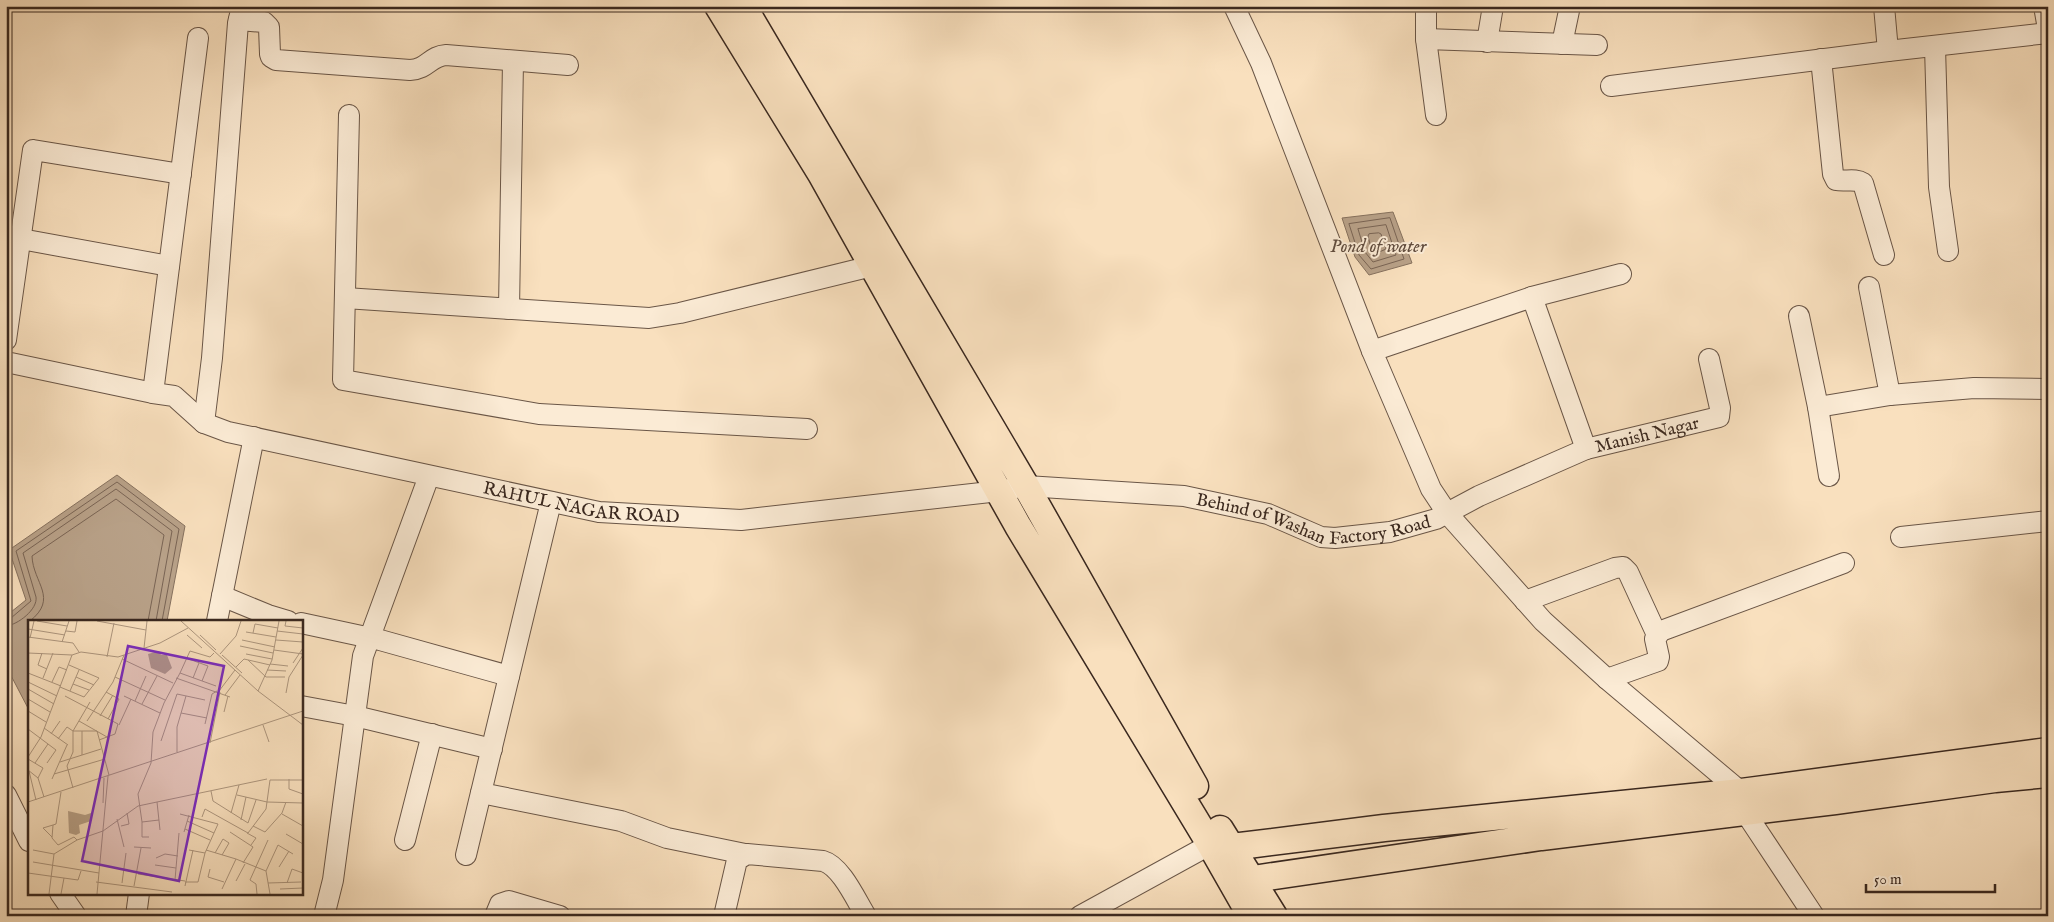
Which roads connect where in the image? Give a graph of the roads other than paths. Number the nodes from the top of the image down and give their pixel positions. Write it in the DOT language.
graph roads {
  1 [pos="718,6"];
  2 [pos="743,6"];
  3 [pos="1234,6"];
  4 [pos="1426,6"];
  5 [pos="1493,6"];
  6 [pos="1570,6"];
  7 [pos="1884,6"];
  8 [pos="2044,6"];
  9 [pos="240,13"];
  10 [pos="2048,29"];
  11 [pos="2048,34"];
  12 [pos="198,38"];
  13 [pos="1426,39"];
  14 [pos="1487,42"];
  15 [pos="1562,44"];
  16 [pos="1597,45"];
  17 [pos="1935,47"];
  18 [pos="1888,51"];
  19 [pos="1821,59"];
  20 [pos="513,61"];
  21 [pos="568,65"];
  22 [pos="1611,86"];
  23 [pos="1436,114"];
  24 [pos="349,115"];
  25 [pos="181,174"];
  26 [pos="21,238"];
  27 [pos="1948,251"];
  28 [pos="1884,255"];
  29 [pos="169,266"];
  30 [pos="872,266"];
  31 [pos="1621,274"];
  32 [pos="1868,287"];
  33 [pos="1532,297"];
  34 [pos="345,298"];
  35 [pos="509,309"];
  36 [pos="1799,316"];
  37 [pos="6,340"];
  38 [pos="1372,351"];
  39 [pos="1709,359"];
  40 [pos="6,362"];
  41 [pos="2048,389"];
  42 [pos="153,392"];
  43 [pos="1890,395"];
  44 [pos="1818,407"];
  45 [pos="204,423"];
  46 [pos="807,429"];
  47 [pos="254,437"];
  48 [pos="1586,449"];
  49 [pos="429,476"];
  50 [pos="1829,476"];
  51 [pos="1026,486"];
  52 [pos="999,491"];
  53 [pos="551,502"];
  54 [pos="1442,516"];
  55 [pos="2048,522"];
  56 [pos="1901,537"];
  57 [pos="1844,563"];
  58 [pos="222,596"];
  59 [pos="1525,601"];
  60 [pos="217,620"];
  61 [pos="285,620"];
  62 [pos="302,623"];
  63 [pos="1657,635"];
  64 [pos="369,637"];
  65 [pos="509,676"];
  66 [pos="1607,679"];
  67 [pos="302,706"];
  68 [pos="355,716"];
  69 [pos="432,734"];
  70 [pos="492,749"];
  71 [pos="2048,751"];
  72 [pos="2048,774"];
  73 [pos="481,793"];
  74 [pos="6,795"];
  75 [pos="1743,802"];
  76 [pos="28,839"];
  77 [pos="404,840"];
  78 [pos="1222,843"];
  79 [pos="745,854"];
  80 [pos="466,855"];
  81 [pos="1253,879"];
  82 [pos="61,894"];
  83 [pos="139,894"];
  84 [pos="1082,915"];
  85 [pos="76,916"];
  86 [pos="136,916"];
  87 [pos="324,916"];
  88 [pos="495,916"];
  89 [pos="560,916"];
  90 [pos="724,916"];
  91 [pos="866,916"];
  92 [pos="1251,916"];
  93 [pos="1274,916"];
  94 [pos="1814,916"];
  1 -- 30 [label="main road"];
  2 -- 51 [label="main road"];
  3 -- 38 [label="street"];
  4 -- 13 [label="street"];
  5 -- 14 [label="street"];
  6 -- 15 [label="street"];
  7 -- 18 [label="street"];
  8 -- 10 [label="street"];
  9 -- 20 [label="street"];
  9 -- 45 [label="street"];
  11 -- 17 [label="street"];
  12 -- 25 [label="street"];
  13 -- 14 [label="street"];
  13 -- 23 [label="street"];
  14 -- 15 [label="street"];
  15 -- 16 [label="street"];
  17 -- 18 [label="street"];
  17 -- 27 [label="street"];
  18 -- 19 [label="street"];
  19 -- 22 [label="street"];
  19 -- 28 [label="street"];
  20 -- 21 [label="street"];
  20 -- 35 [label="street"];
  24 -- 34 [label="street"];
  25 -- 26 [label="street"];
  25 -- 29 [label="street"];
  26 -- 29 [label="street"];
  26 -- 37 [label="street"];
  29 -- 42 [label="street"];
  30 -- 35 [label="street"];
  30 -- 52 [label="main road"];
  31 -- 33 [label="street"];
  32 -- 43 [label="street"];
  33 -- 38 [label="street"];
  33 -- 48 [label="street, Manish Nagar"];
  34 -- 35 [label="street"];
  34 -- 46 [label="street"];
  36 -- 44 [label="street"];
  38 -- 54 [label="street"];
  39 -- 48 [label="street, Manish Nagar"];
  40 -- 42 [label="street, RAHUL NAGAR ROAD"];
  41 -- 43 [label="street"];
  42 -- 45 [label="street, RAHUL NAGAR ROAD"];
  43 -- 44 [label="street"];
  44 -- 50 [label="street"];
  45 -- 47 [label="street, RAHUL NAGAR ROAD"];
  47 -- 49 [label="street, RAHUL NAGAR ROAD"];
  47 -- 58 [label="street"];
  48 -- 54 [label="street, Behind of Washan Factory Road"];
  49 -- 53 [label="street, RAHUL NAGAR ROAD"];
  49 -- 64 [label="street"];
  51 -- 52 [label="street, RAHUL NAGAR ROAD"];
  51 -- 54 [label="street, Behind of Washan Factory Road"];
  51 -- 78 [label="main road"];
  52 -- 53 [label="street, RAHUL NAGAR ROAD"];
  52 -- 78 [label="main road"];
  53 -- 65 [label="street"];
  54 -- 59 [label="street"];
  55 -- 56 [label="street"];
  57 -- 63 [label="street"];
  58 -- 60 [label="street"];
  58 -- 61 [label="street"];
  59 -- 63 [label="street"];
  59 -- 66 [label="street"];
  62 -- 64 [label="street"];
  63 -- 66 [label="street"];
  64 -- 65 [label="street"];
  64 -- 68 [label="street"];
  65 -- 70 [label="street"];
  66 -- 75 [label="street"];
  67 -- 68 [label="street"];
  68 -- 69 [label="street"];
  68 -- 87 [label="street"];
  69 -- 70 [label="street"];
  69 -- 77 [label="street"];
  70 -- 73 [label="street"];
  71 -- 75 [label="main road"];
  72 -- 75 [label="main road"];
  73 -- 79 [label="street"];
  73 -- 80 [label="street"];
  74 -- 76 [label="street"];
  75 -- 78 [label="main road"];
  75 -- 81 [label="main road"];
  75 -- 94 [label="street"];
  78 -- 81 [label="main road"];
  78 -- 84 [label="street"];
  78 -- 92 [label="main road"];
  79 -- 90 [label="street"];
  79 -- 91 [label="street"];
  81 -- 93 [label="main road"];
  82 -- 85 [label="street"];
  83 -- 86 [label="street"];
  88 -- 89 [label="street"];
}
